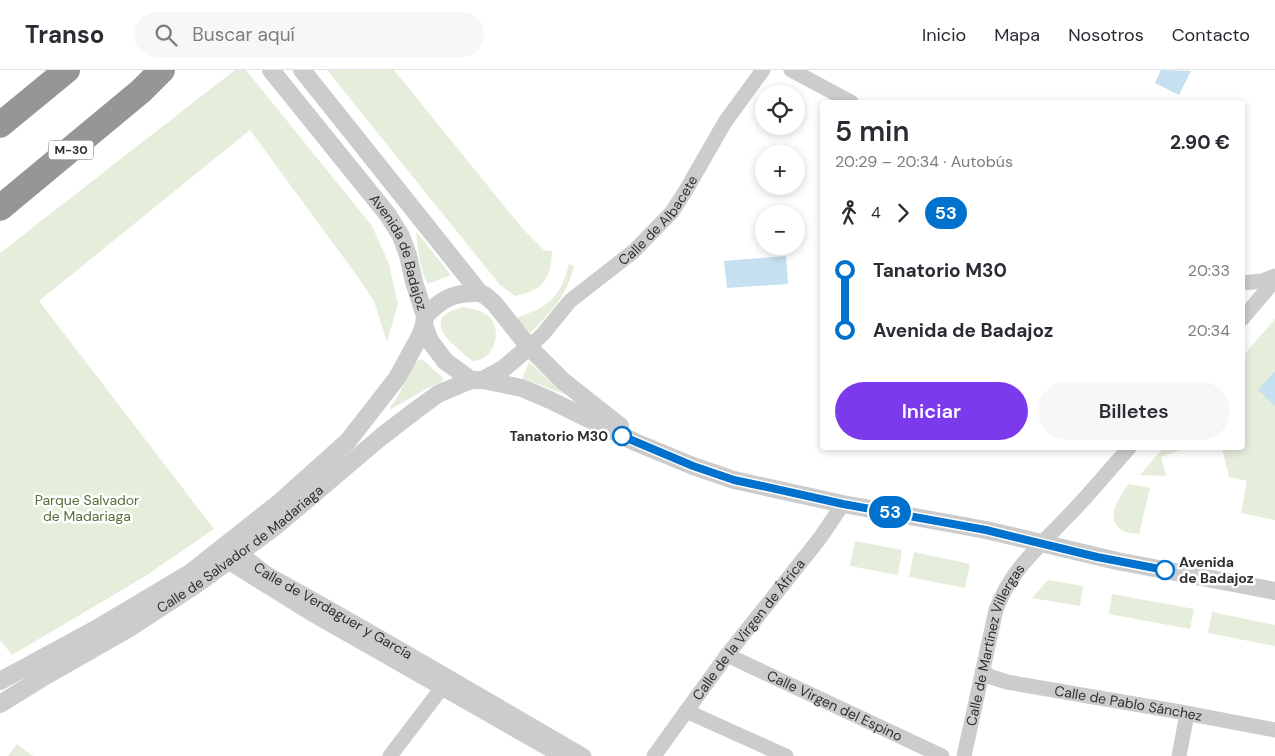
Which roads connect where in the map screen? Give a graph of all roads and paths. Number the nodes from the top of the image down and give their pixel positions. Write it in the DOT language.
graph roads {
  1 [pos="67,70"];
  2 [pos="162,70"];
  3 [pos="183,70"];
  4 [pos="271,70"];
  5 [pos="763,70"];
  6 [pos="792,70"];
  7 [pos="305,73"];
  8 [pos="141,91"];
  9 [pos="847,100"];
  10 [pos="0,125"];
  11 [pos="0,208"];
  12 [pos="1275,276"];
  13 [pos="1275,280"];
  14 [pos="1245,283"];
  15 [pos="480,293"];
  16 [pos="1245,315"];
  17 [pos="425,320"];
  18 [pos="528,348"];
  19 [pos="477,380"];
  20 [pos="648,446"];
  21 [pos="1127,450"];
  22 [pos="843,504"];
  23 [pos="1041,542"];
  24 [pos="231,553"];
  25 [pos="1275,591"];
  26 [pos="727,655"];
  27 [pos="983,670"];
  28 [pos="0,681"];
  29 [pos="444,682"];
  30 [pos="0,704"];
  31 [pos="686,711"];
  32 [pos="1187,714"];
  33 [pos="1275,730"];
  34 [pos="390,756"];
  35 [pos="561,756"];
  36 [pos="584,756"];
  37 [pos="654,756"];
  38 [pos="786,756"];
  39 [pos="942,756"];
  40 [pos="964,756"];
  41 [pos="1179,756"];
  1 -- 10 [label="highway"];
  2 -- 8 [label="highway, M-30"];
  3 -- 8 [label="highway"];
  4 -- 17 [label="street, Avenida de Badajoz"];
  5 -- 18 [label="street, Calle de Albacete"];
  6 -- 9 [label="street"];
  7 -- 15 [label="street, Avenida de Badajoz"];
  8 -- 11 [label="highway, M-30"];
  12 -- 14 [label="street"];
  13 -- 16 [label="street"];
  15 -- 17 [label="street"];
  15 -- 18 [label="street, Avenida de Badajoz"];
  17 -- 19 [label="street, Avenida de Badajoz"];
  17 -- 24 [label="street, Calle de Salvador de Madariaga"];
  18 -- 19 [label="street"];
  18 -- 20 [label="street, Avenida de Badajoz"];
  19 -- 20 [label="street, Avenida de Badajoz"];
  19 -- 24 [label="street, Calle de Salvador de Madariaga"];
  20 -- 22 [label="street, Avenida de Badajoz"];
  21 -- 23 [label="street, Calle de Martínez Villergas"];
  22 -- 23 [label="street, Avenida de Badajoz"];
  22 -- 26 [label="street, Calle de la Virgen de África"];
  23 -- 25 [label="street, Avenida de Badajoz"];
  23 -- 27 [label="street, Calle de Martínez Villergas"];
  24 -- 28 [label="street, Calle de Salvador de Madariaga"];
  24 -- 29 [label="street, Calle de Verdaguer y García"];
  24 -- 30 [label="street, Calle de Salvador de Madariaga"];
  26 -- 31 [label="street, Calle de la Virgen de África"];
  26 -- 39 [label="street, Calle Virgen del Espino"];
  27 -- 32 [label="street, Calle de Pablo Sánchez"];
  27 -- 40 [label="street, Calle de Martínez Villergas"];
  29 -- 34 [label="street"];
  29 -- 35 [label="street, Calle de Verdaguer y García"];
  29 -- 36 [label="street, Calle de Verdaguer y García"];
  31 -- 37 [label="street, Calle de la Virgen de África"];
  31 -- 38 [label="street"];
  32 -- 33 [label="street, Calle de Pablo Sánchez"];
  32 -- 41 [label="street"];
}
